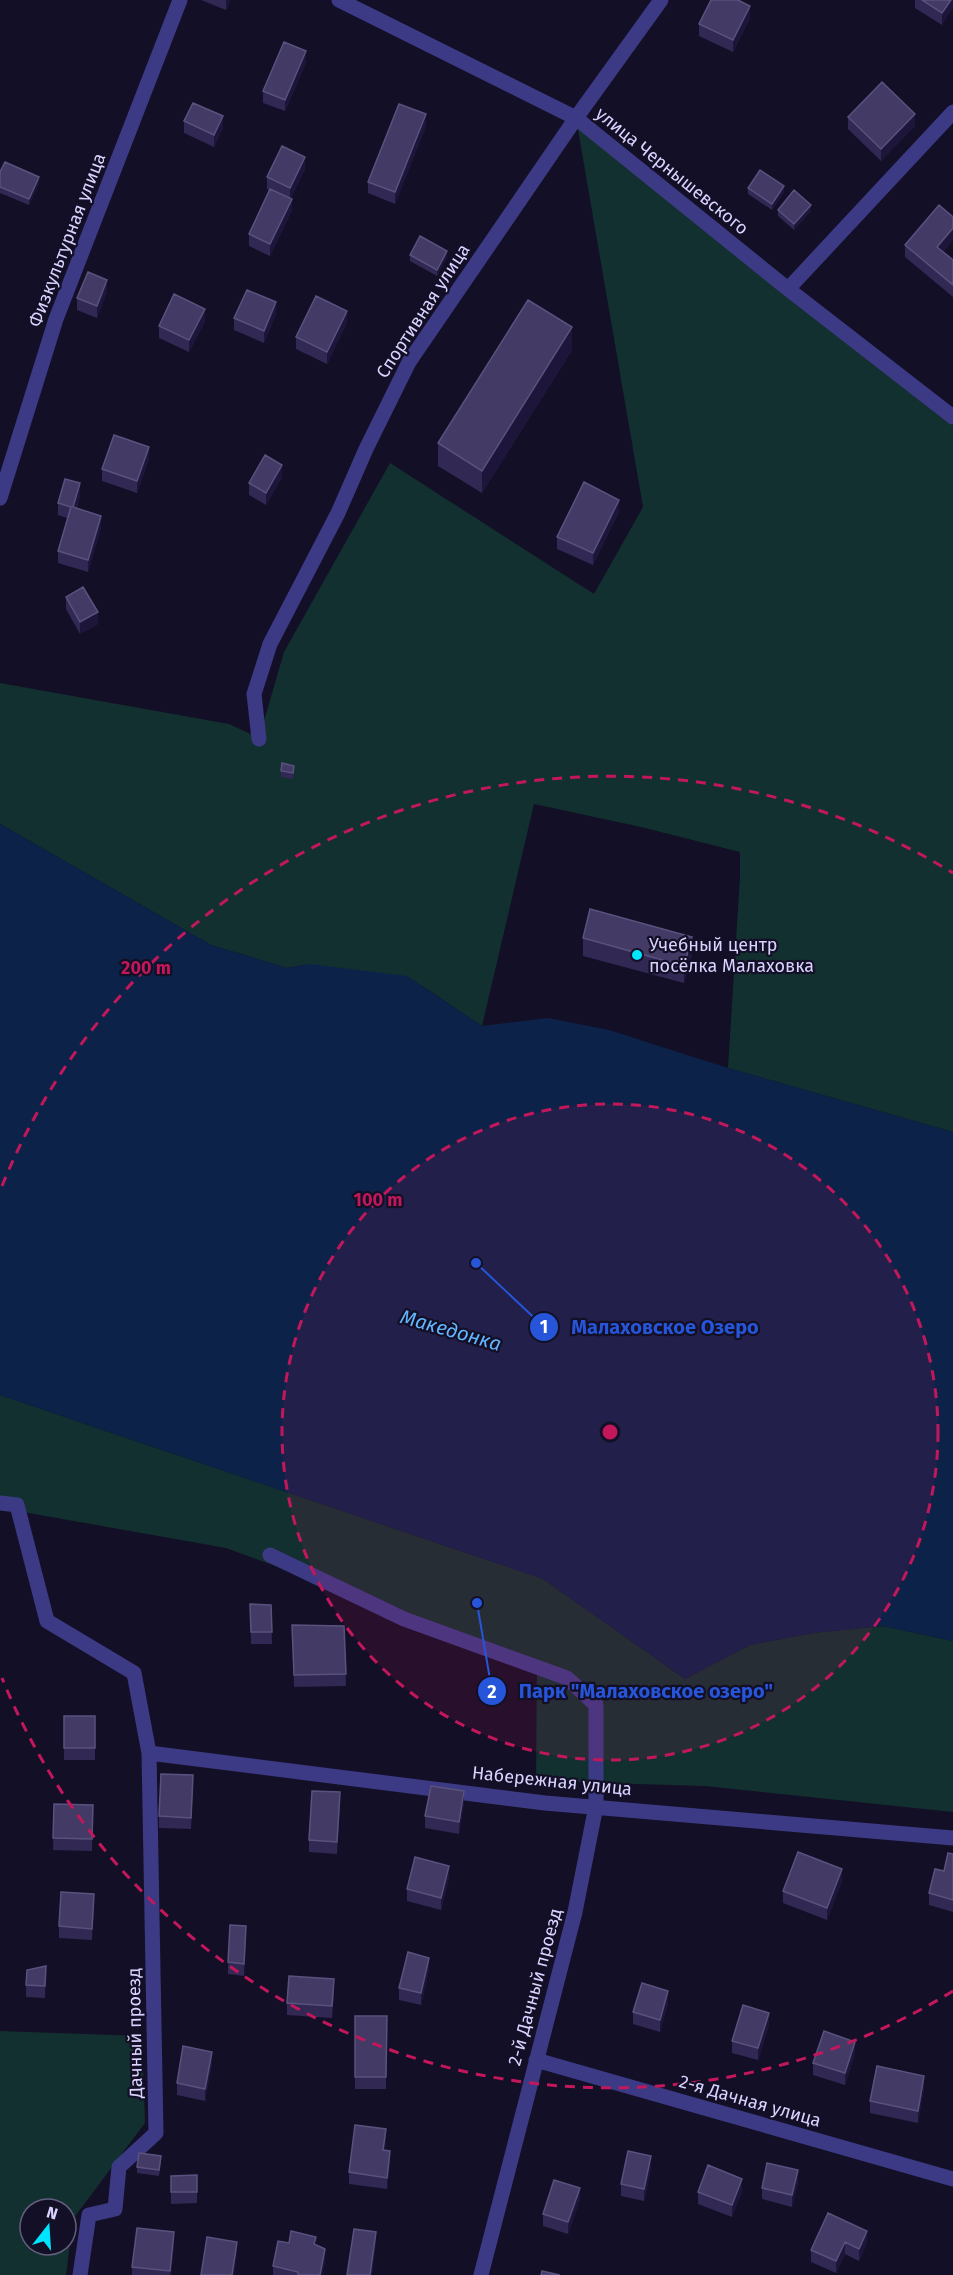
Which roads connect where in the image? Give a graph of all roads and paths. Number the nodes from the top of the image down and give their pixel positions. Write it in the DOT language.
graph roads {
  1 [pos="180,0"];
  2 [pos="339,0"];
  3 [pos="661,0"];
  4 [pos="953,112"];
  5 [pos="576,118"];
  6 [pos="788,289"];
  7 [pos="953,417"];
  8 [pos="0,498"];
  9 [pos="259,739"];
  10 [pos="0,1503"];
  11 [pos="270,1555"];
  12 [pos="149,1753"];
  13 [pos="596,1806"];
  14 [pos="953,1838"];
  15 [pos="536,2061"];
  16 [pos="953,2179"];
  17 [pos="80,2275"];
  18 [pos="481,2275"];
  1 -- 8 [label="street, Физкультурная улица"];
  2 -- 5 [label="street, улица Чернышевского"];
  3 -- 5 [label="street, Спортивная улица"];
  4 -- 6 [label="street"];
  5 -- 6 [label="street, улица Чернышевского"];
  5 -- 9 [label="street, Спортивная улица"];
  6 -- 7 [label="street, улица Чернышевского"];
  10 -- 12 [label="street"];
  11 -- 13 [label="street, 2-й Дачный проезд"];
  12 -- 13 [label="street, Набережная улица"];
  12 -- 17 [label="street, Дачный проезд"];
  13 -- 14 [label="street, Набережная улица"];
  13 -- 15 [label="street, 2-й Дачный проезд"];
  15 -- 16 [label="street, 2-я Дачная улица"];
  15 -- 18 [label="street, 2-й Дачный проезд"];
}
